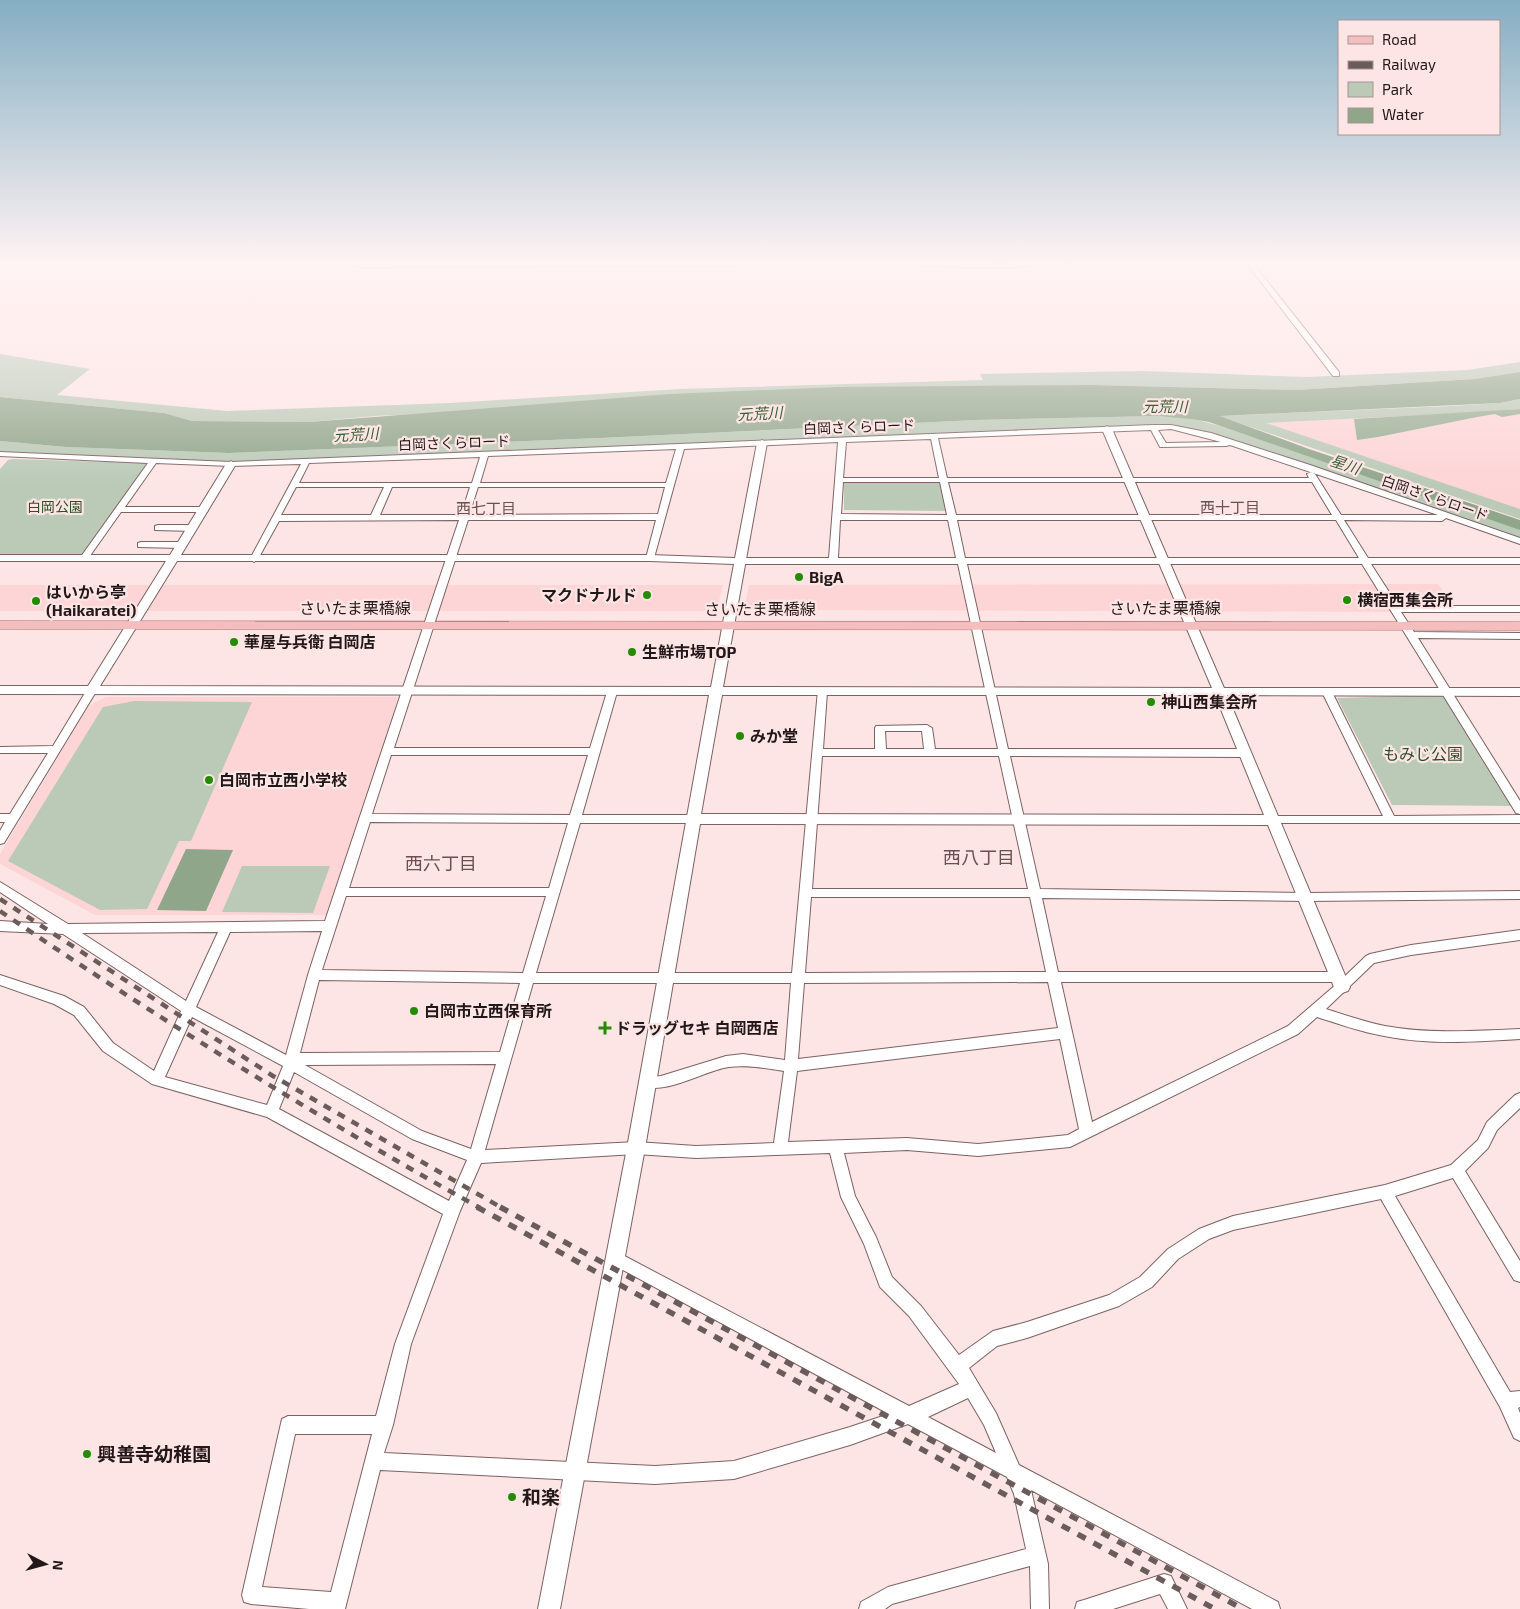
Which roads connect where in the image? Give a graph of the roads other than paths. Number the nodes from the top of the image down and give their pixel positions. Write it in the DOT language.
graph roads {
  1 [pos="1306,336"];
  2 [pos="1336,374"];
  3 [pos="1153,427"];
  4 [pos="1107,429"];
  5 [pos="934,436"];
  6 [pos="842,440"];
  7 [pos="762,443"];
  8 [pos="1236,444"];
  9 [pos="680,447"];
  10 [pos="486,454"];
  11 [pos="4,455"];
  12 [pos="153,461"];
  13 [pos="306,461"];
  14 [pos="0,464"];
  15 [pos="231,464"];
  16 [pos="1307,468"];
  17 [pos="839,480"];
  18 [pos="944,480"];
  19 [pos="1129,480"];
  20 [pos="1315,480"];
  21 [pos="294,485"];
  22 [pos="389,485"];
  23 [pos="475,485"];
  24 [pos="669,486"];
  25 [pos="121,509"];
  26 [pos="204,510"];
  27 [pos="465,517"];
  28 [pos="661,517"];
  29 [pos="836,517"];
  30 [pos="952,517"];
  31 [pos="276,518"];
  32 [pos="374,518"];
  33 [pos="1146,518"];
  34 [pos="1338,518"];
  35 [pos="1452,518"];
  36 [pos="158,528"];
  37 [pos="193,528"];
  38 [pos="1520,541"];
  39 [pos="141,545"];
  40 [pos="182,545"];
  41 [pos="0,558"];
  42 [pos="84,558"];
  43 [pos="650,558"];
  44 [pos="173,559"];
  45 [pos="254,559"];
  46 [pos="451,560"];
  47 [pos="961,560"];
  48 [pos="1365,560"];
  49 [pos="740,561"];
  50 [pos="833,561"];
  51 [pos="1163,561"];
  52 [pos="1520,561"];
  53 [pos="1520,609"];
  54 [pos="0,617"];
  55 [pos="1520,618"];
  56 [pos="135,621"];
  57 [pos="430,622"];
  58 [pos="729,622"];
  59 [pos="974,622"];
  60 [pos="1190,622"];
  61 [pos="1403,622"];
  62 [pos="0,625"];
  63 [pos="1520,626"];
  64 [pos="1520,636"];
  65 [pos="0,690"];
  66 [pos="92,690"];
  67 [pos="989,691"];
  68 [pos="408,692"];
  69 [pos="612,692"];
  70 [pos="716,692"];
  71 [pos="822,692"];
  72 [pos="1219,692"];
  73 [pos="1327,692"];
  74 [pos="1520,692"];
  75 [pos="1447,693"];
  76 [pos="0,750"];
  77 [pos="56,750"];
  78 [pos="595,751"];
  79 [pos="388,752"];
  80 [pos="817,752"];
  81 [pos="881,752"];
  82 [pos="930,752"];
  83 [pos="1003,752"];
  84 [pos="1244,752"];
  85 [pos="1520,810"];
  86 [pos="0,818"];
  87 [pos="13,818"];
  88 [pos="366,818"];
  89 [pos="1390,818"];
  90 [pos="576,819"];
  91 [pos="694,819"];
  92 [pos="811,819"];
  93 [pos="1520,819"];
  94 [pos="1018,820"];
  95 [pos="1272,820"];
  96 [pos="0,840"];
  97 [pos="0,886"];
  98 [pos="341,892"];
  99 [pos="554,892"];
  100 [pos="805,893"];
  101 [pos="1034,893"];
  102 [pos="1520,895"];
  103 [pos="1305,897"];
  104 [pos="0,926"];
  105 [pos="226,926"];
  106 [pos="330,926"];
  107 [pos="63,929"];
  108 [pos="1520,935"];
  109 [pos="314,975"];
  110 [pos="1052,976"];
  111 [pos="665,977"];
  112 [pos="529,978"];
  113 [pos="798,978"];
  114 [pos="0,980"];
  115 [pos="1340,982"];
  116 [pos="188,1009"];
  117 [pos="1315,1011"];
  118 [pos="1065,1033"];
  119 [pos="1520,1034"];
  120 [pos="506,1058"];
  121 [pos="290,1061"];
  122 [pos="791,1066"];
  123 [pos="157,1080"];
  124 [pos="646,1082"];
  125 [pos="1520,1100"];
  126 [pos="271,1112"];
  127 [pos="1087,1131"];
  128 [pos="636,1148"];
  129 [pos="836,1148"];
  130 [pos="780,1150"];
  131 [pos="476,1157"];
  132 [pos="1456,1170"];
  133 [pos="1385,1192"];
  134 [pos="452,1211"];
  135 [pos="615,1258"];
  136 [pos="1520,1276"];
  137 [pos="958,1366"];
  138 [pos="971,1387"];
  139 [pos="1513,1400"];
  140 [pos="909,1416"];
  141 [pos="384,1425"];
  142 [pos="1520,1432"];
  143 [pos="372,1461"];
  144 [pos="575,1470"];
  145 [pos="1013,1472"];
  146 [pos="1037,1555"];
  147 [pos="337,1605"];
  148 [pos="549,1609"];
  149 [pos="868,1609"];
  150 [pos="1040,1609"];
  151 [pos="1084,1609"];
  152 [pos="1178,1609"];
  153 [pos="1271,1609"];
  1 -- 2 [label="street"];
  3 -- 4 [label="street, 白岡さくらロード"];
  3 -- 8 [label="street, 白岡さくらロード"];
  3 -- 8 [label="street"];
  4 -- 5 [label="street, 白岡さくらロード"];
  4 -- 19 [label="street"];
  5 -- 6 [label="street, 白岡さくらロード"];
  5 -- 18 [label="street"];
  6 -- 7 [label="street, 白岡さくらロード"];
  6 -- 17 [label="street"];
  7 -- 9 [label="street, 白岡さくらロード"];
  7 -- 49 [label="street"];
  8 -- 16 [label="street, 白岡さくらロード"];
  9 -- 10 [label="street, 白岡さくらロード"];
  9 -- 24 [label="street"];
  10 -- 13 [label="street, 白岡さくらロード"];
  10 -- 23 [label="street"];
  11 -- 12 [label="street, 白岡さくらロード"];
  11 -- 14 [label="street"];
  12 -- 15 [label="street, 白岡さくらロード"];
  12 -- 25 [label="street"];
  13 -- 15 [label="street, 白岡さくらロード"];
  13 -- 21 [label="street"];
  15 -- 26 [label="street"];
  16 -- 20 [label="street"];
  16 -- 35 [label="street, 白岡さくらロード"];
  17 -- 18 [label="street"];
  17 -- 29 [label="street"];
  18 -- 19 [label="street"];
  18 -- 30 [label="street"];
  19 -- 20 [label="street"];
  19 -- 33 [label="street"];
  20 -- 34 [label="street"];
  21 -- 22 [label="street"];
  21 -- 31 [label="street"];
  22 -- 23 [label="street"];
  22 -- 32 [label="street"];
  23 -- 24 [label="street"];
  23 -- 27 [label="street"];
  24 -- 28 [label="street"];
  25 -- 26 [label="street"];
  25 -- 42 [label="street"];
  26 -- 37 [label="street"];
  27 -- 28 [label="street"];
  27 -- 32 [label="street"];
  27 -- 46 [label="street"];
  28 -- 43 [label="street"];
  29 -- 30 [label="street"];
  29 -- 50 [label="street"];
  30 -- 33 [label="street"];
  30 -- 47 [label="street"];
  31 -- 32 [label="street"];
  31 -- 45 [label="street"];
  33 -- 34 [label="street"];
  33 -- 51 [label="street"];
  34 -- 35 [label="street"];
  34 -- 48 [label="street"];
  35 -- 38 [label="street, 白岡さくらロード"];
  36 -- 37 [label="street"];
  37 -- 40 [label="street"];
  39 -- 40 [label="street"];
  40 -- 44 [label="street"];
  41 -- 42 [label="street"];
  42 -- 44 [label="street"];
  43 -- 46 [label="street"];
  43 -- 49 [label="street"];
  44 -- 45 [label="street"];
  44 -- 56 [label="street"];
  45 -- 46 [label="street"];
  46 -- 57 [label="street"];
  47 -- 50 [label="street"];
  47 -- 51 [label="street"];
  47 -- 59 [label="street"];
  48 -- 51 [label="street"];
  48 -- 52 [label="street"];
  48 -- 61 [label="street"];
  49 -- 50 [label="street"];
  49 -- 58 [label="street"];
  51 -- 60 [label="street"];
  53 -- 61 [label="street"];
  54 -- 56 [label="main road, さいたま栗橋線"];
  55 -- 61 [label="main road, さいたま栗橋線"];
  56 -- 57 [label="main road, さいたま栗橋線"];
  56 -- 62 [label="main road, さいたま栗橋線"];
  56 -- 66 [label="street"];
  57 -- 58 [label="main road, さいたま栗橋線"];
  57 -- 68 [label="street"];
  58 -- 59 [label="main road, さいたま栗橋線"];
  58 -- 70 [label="street"];
  59 -- 60 [label="main road, さいたま栗橋線"];
  59 -- 67 [label="street"];
  60 -- 61 [label="main road, さいたま栗橋線"];
  60 -- 72 [label="street"];
  61 -- 63 [label="main road, さいたま栗橋線"];
  61 -- 64 [label="street"];
  61 -- 75 [label="street"];
  65 -- 66 [label="street"];
  66 -- 68 [label="street"];
  66 -- 77 [label="street"];
  67 -- 71 [label="street"];
  67 -- 72 [label="street"];
  67 -- 83 [label="street"];
  68 -- 69 [label="street"];
  68 -- 79 [label="street"];
  69 -- 70 [label="street"];
  69 -- 78 [label="street"];
  70 -- 71 [label="street"];
  70 -- 91 [label="street"];
  71 -- 80 [label="street"];
  72 -- 73 [label="street"];
  72 -- 84 [label="street"];
  73 -- 75 [label="street"];
  73 -- 89 [label="street"];
  74 -- 75 [label="street"];
  75 -- 85 [label="street"];
  76 -- 77 [label="street"];
  77 -- 87 [label="street"];
  78 -- 79 [label="street"];
  78 -- 90 [label="street"];
  79 -- 88 [label="street"];
  80 -- 81 [label="street"];
  80 -- 92 [label="street"];
  81 -- 82 [label="street"];
  81 -- 82 [label="street"];
  82 -- 83 [label="street"];
  83 -- 84 [label="street"];
  83 -- 94 [label="street"];
  84 -- 95 [label="street"];
  86 -- 87 [label="street"];
  87 -- 96 [label="street"];
  88 -- 90 [label="street"];
  88 -- 98 [label="street"];
  89 -- 93 [label="street"];
  89 -- 95 [label="street"];
  90 -- 91 [label="street"];
  90 -- 99 [label="street"];
  91 -- 92 [label="street"];
  91 -- 111 [label="street"];
  92 -- 94 [label="street"];
  92 -- 100 [label="street"];
  94 -- 95 [label="street"];
  94 -- 101 [label="street"];
  95 -- 103 [label="street"];
  97 -- 107 [label="street"];
  98 -- 99 [label="street"];
  98 -- 106 [label="street"];
  99 -- 112 [label="street"];
  100 -- 101 [label="street"];
  100 -- 113 [label="street"];
  101 -- 103 [label="street"];
  101 -- 110 [label="street"];
  102 -- 103 [label="street"];
  103 -- 115 [label="street"];
  104 -- 107 [label="street"];
  105 -- 106 [label="street"];
  105 -- 107 [label="street"];
  105 -- 116 [label="street"];
  106 -- 109 [label="street"];
  107 -- 116 [label="street"];
  108 -- 115 [label="street"];
  109 -- 112 [label="street"];
  109 -- 121 [label="street"];
  110 -- 113 [label="street"];
  110 -- 115 [label="street"];
  110 -- 118 [label="street"];
  111 -- 112 [label="street"];
  111 -- 113 [label="street"];
  111 -- 124 [label="street"];
  112 -- 120 [label="street"];
  113 -- 122 [label="street"];
  114 -- 123 [label="street"];
  115 -- 117 [label="street"];
  116 -- 121 [label="street"];
  116 -- 123 [label="street"];
  117 -- 119 [label="street"];
  117 -- 127 [label="street"];
  118 -- 122 [label="street"];
  118 -- 127 [label="street"];
  120 -- 121 [label="street"];
  120 -- 131 [label="street"];
  121 -- 126 [label="street"];
  121 -- 131 [label="street"];
  122 -- 124 [label="street"];
  122 -- 130 [label="street"];
  123 -- 126 [label="street"];
  124 -- 128 [label="street"];
  125 -- 132 [label="street"];
  126 -- 134 [label="street"];
  127 -- 129 [label="street"];
  128 -- 130 [label="street"];
  128 -- 131 [label="street"];
  128 -- 135 [label="street"];
  129 -- 130 [label="street"];
  129 -- 137 [label="street"];
  131 -- 134 [label="street"];
  132 -- 133 [label="street"];
  132 -- 136 [label="street"];
  133 -- 137 [label="street"];
  133 -- 139 [label="street"];
  134 -- 141 [label="street"];
  135 -- 140 [label="street"];
  135 -- 144 [label="street"];
  137 -- 138 [label="street"];
  138 -- 140 [label="street"];
  138 -- 145 [label="street"];
  139 -- 142 [label="street"];
  140 -- 144 [label="street"];
  140 -- 145 [label="street"];
  141 -- 143 [label="street"];
  141 -- 147 [label="street"];
  143 -- 144 [label="street"];
  143 -- 147 [label="street"];
  144 -- 148 [label="street"];
  145 -- 146 [label="street"];
  145 -- 153 [label="street"];
  146 -- 149 [label="street"];
  146 -- 150 [label="street"];
  151 -- 152 [label="street"];
}
